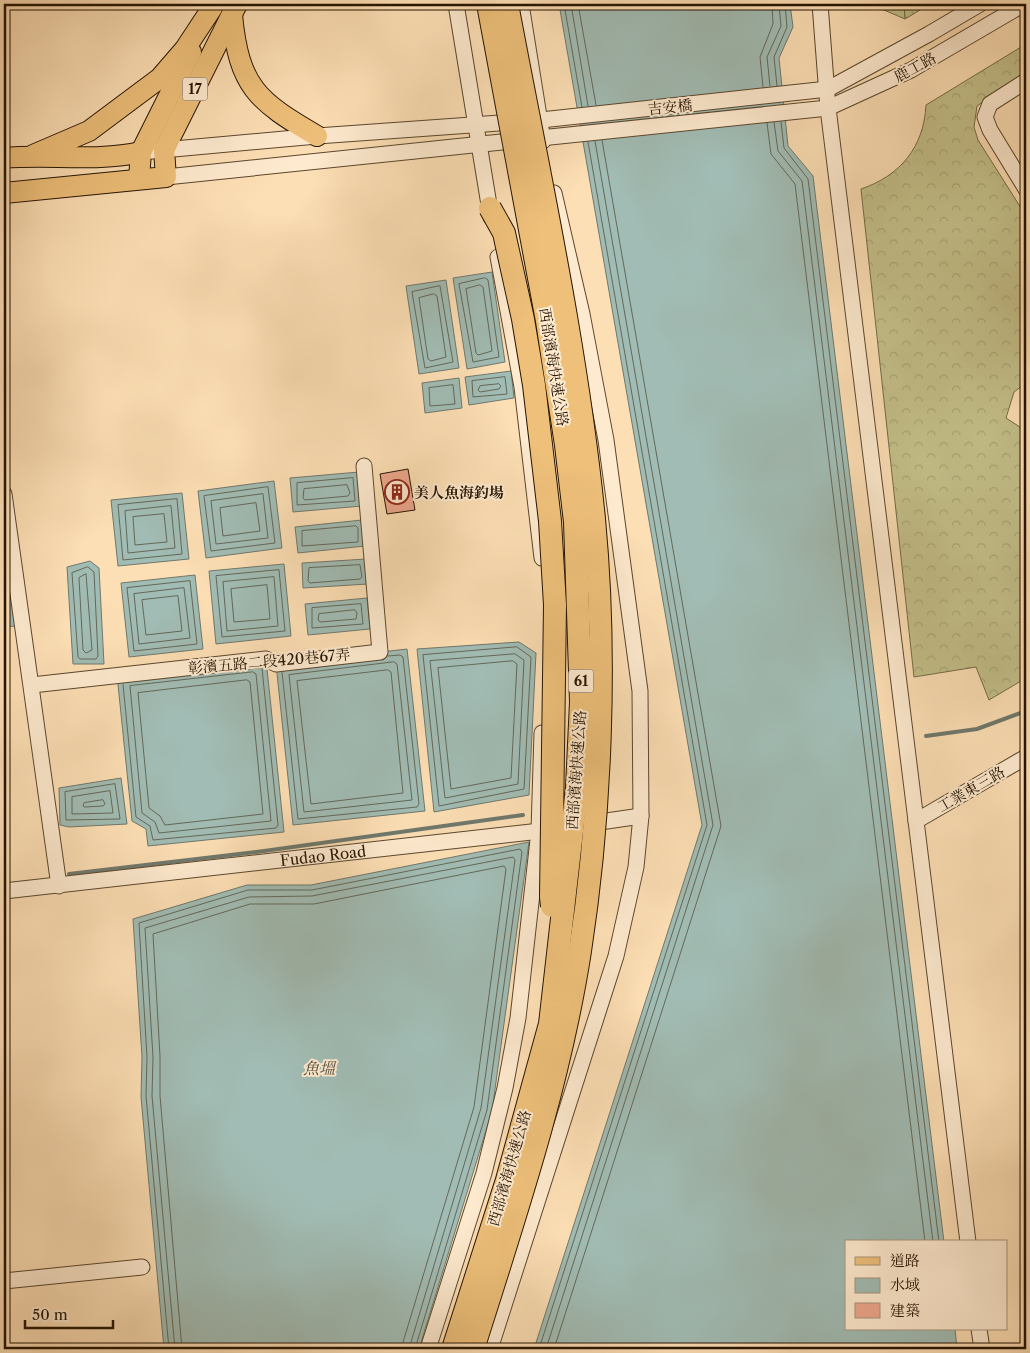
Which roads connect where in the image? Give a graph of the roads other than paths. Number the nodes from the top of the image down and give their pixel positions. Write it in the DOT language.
graph roads {
  1 [pos="456,4"];
  2 [pos="488,4"];
  3 [pos="507,4"];
  4 [pos="521,4"];
  5 [pos="820,4"];
  6 [pos="980,4"];
  7 [pos="1024,4"];
  8 [pos="214,6"];
  9 [pos="235,10"];
  10 [pos="1026,82"];
  11 [pos="828,90"];
  12 [pos="798,94"];
  13 [pos="828,108"];
  14 [pos="799,112"];
  15 [pos="541,120"];
  16 [pos="476,124"];
  17 [pos="316,136"];
  18 [pos="543,138"];
  19 [pos="480,146"];
  20 [pos="164,150"];
  21 [pos="142,152"];
  22 [pos="32,155"];
  23 [pos="4,158"];
  24 [pos="166,177"];
  25 [pos="139,179"];
  26 [pos="1026,189"];
  27 [pos="4,192"];
  28 [pos="555,199"];
  29 [pos="490,208"];
  30 [pos="364,466"];
  31 [pos="4,494"];
  32 [pos="32,685"];
  33 [pos="1026,757"];
  34 [pos="641,816"];
  35 [pos="916,821"];
  36 [pos="539,831"];
  37 [pos="59,886"];
  38 [pos="4,891"];
  39 [pos="560,942"];
  40 [pos="580,950"];
  41 [pos="968,1240"];
  42 [pos="142,1267"];
  43 [pos="4,1281"];
  44 [pos="979,1330"];
  45 [pos="428,1349"];
  46 [pos="453,1349"];
  47 [pos="473,1349"];
  48 [pos="490,1349"];
  49 [pos="982,1349"];
  1 -- 16 [label="street"];
  2 -- 39 [label="highway, 西部濱海快速公路 / 61, bridge"];
  3 -- 40 [label="highway, 西部濱海快速公路 / 61, bridge"];
  4 -- 15 [label="street"];
  5 -- 11 [label="street"];
  6 -- 11 [label="street, 鹿工路"];
  7 -- 13 [label="street, 鹿工路"];
  8 -- 21 [label="main road, 17"];
  8 -- 22 [label="main road"];
  9 -- 17 [label="main road"];
  9 -- 20 [label="main road, 17"];
  10 -- 26 [label="street"];
  11 -- 12 [label="street, 鹿工路"];
  11 -- 13 [label="street"];
  12 -- 15 [label="street, 吉安橋"];
  13 -- 14 [label="street, 鹿工路"];
  13 -- 35 [label="street"];
  14 -- 18 [label="street, 吉安橋"];
  15 -- 16 [label="street, 吉安橋"];
  15 -- 18 [label="street"];
  16 -- 17 [label="street, 吉安橋"];
  16 -- 19 [label="street"];
  17 -- 20 [label="street, 吉安橋"];
  18 -- 19 [label="street, 吉安橋"];
  18 -- 28 [label="street"];
  19 -- 24 [label="street, 吉安橋"];
  19 -- 29 [label="street"];
  20 -- 21 [label="street, 吉安橋"];
  20 -- 24 [label="main road"];
  21 -- 22 [label="main road"];
  21 -- 25 [label="main road, 17"];
  22 -- 23 [label="main road"];
  24 -- 25 [label="main road"];
  25 -- 27 [label="main road"];
  28 -- 34 [label="street"];
  28 -- 40 [label="highway, bridge"];
  29 -- 36 [label="street"];
  29 -- 39 [label="highway, bridge"];
  30 -- 32 [label="street, 彰濱五路二段420巷67弄"];
  31 -- 32 [label="street"];
  32 -- 37 [label="street"];
  33 -- 35 [label="street, 工業東三路"];
  34 -- 36 [label="street, Fudao Road"];
  34 -- 48 [label="street"];
  35 -- 41 [label="street"];
  36 -- 37 [label="street, Fudao Road"];
  36 -- 45 [label="street"];
  37 -- 38 [label="street, Fudao Road"];
  39 -- 46 [label="highway, 西部濱海快速公路 / 61, bridge"];
  40 -- 47 [label="highway, 西部濱海快速公路 / 61, bridge"];
  42 -- 43 [label="street"];
  44 -- 49 [label="street"];
}
